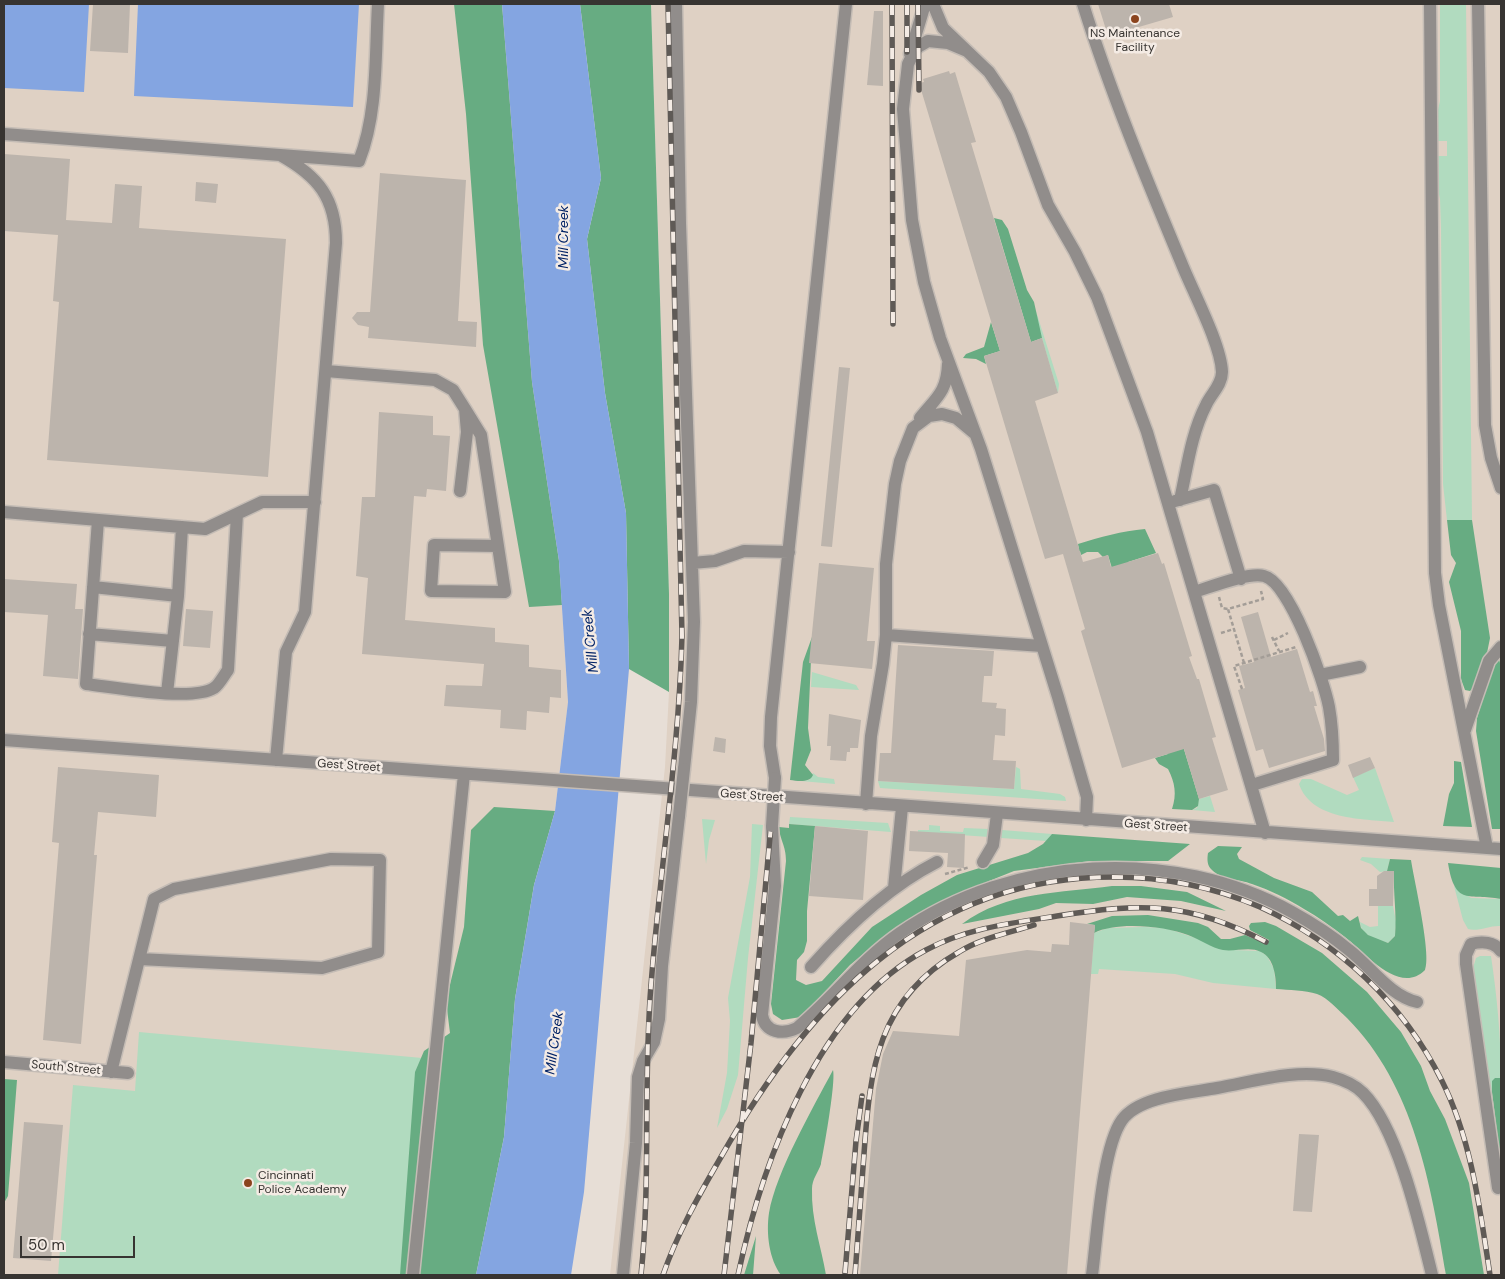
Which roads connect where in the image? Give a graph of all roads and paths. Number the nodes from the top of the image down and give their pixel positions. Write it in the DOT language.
graph roads {
  1 [pos="378,4"];
  2 [pos="676,4"];
  3 [pos="846,4"];
  4 [pos="925,4"];
  5 [pos="933,4"];
  6 [pos="1083,4"];
  7 [pos="1430,4"];
  8 [pos="1478,4"];
  9 [pos="967,52"];
  10 [pos="905,76"];
  11 [pos="4,134"];
  12 [pos="280,155"];
  13 [pos="946,356"];
  14 [pos="326,372"];
  15 [pos="465,409"];
  16 [pos="913,428"];
  17 [pos="982,449"];
  18 [pos="1501,488"];
  19 [pos="460,491"];
  20 [pos="315,502"];
  21 [pos="1174,502"];
  22 [pos="4,512"];
  23 [pos="237,514"];
  24 [pos="98,520"];
  25 [pos="182,527"];
  26 [pos="498,546"];
  27 [pos="789,552"];
  28 [pos="692,562"];
  29 [pos="1241,579"];
  30 [pos="93,587"];
  31 [pos="1194,592"];
  32 [pos="178,596"];
  33 [pos="1257,600"];
  34 [pos="1222,608"];
  35 [pos="1228,609"];
  36 [pos="1234,629"];
  37 [pos="1228,631"];
  38 [pos="89,634"];
  39 [pos="886,634"];
  40 [pos="1274,639"];
  41 [pos="173,641"];
  42 [pos="1308,643"];
  43 [pos="1042,646"];
  44 [pos="1501,647"];
  45 [pos="1280,652"];
  46 [pos="1244,663"];
  47 [pos="1360,667"];
  48 [pos="1320,675"];
  49 [pos="1242,689"];
  50 [pos="167,693"];
  51 [pos="1464,732"];
  52 [pos="4,740"];
  53 [pos="276,760"];
  54 [pos="464,774"];
  55 [pos="1252,785"];
  56 [pos="866,804"];
  57 [pos="902,807"];
  58 [pos="997,814"];
  59 [pos="1086,820"];
  60 [pos="1265,833"];
  61 [pos="1487,848"];
  62 [pos="1501,850"];
  63 [pos="937,862"];
  64 [pos="984,862"];
  65 [pos="924,868"];
  66 [pos="894,888"];
  67 [pos="1501,950"];
  68 [pos="139,959"];
  69 [pos="811,967"];
  70 [pos="1417,1002"];
  71 [pos="4,1062"];
  72 [pos="111,1072"];
  73 [pos="128,1073"];
  74 [pos="1498,1188"];
  75 [pos="413,1275"];
  76 [pos="624,1275"];
  77 [pos="1092,1275"];
  78 [pos="1432,1275"];
  1 -- 12 [label="street"];
  2 -- 28 [label="street"];
  3 -- 27 [label="street"];
  4 -- 10 [label="street"];
  5 -- 9 [label="street"];
  6 -- 21 [label="street"];
  7 -- 51 [label="street"];
  8 -- 18 [label="street"];
  9 -- 10 [label="street"];
  9 -- 21 [label="street"];
  10 -- 13 [label="street"];
  11 -- 12 [label="street"];
  12 -- 14 [label="street"];
  13 -- 16 [label="street"];
  13 -- 17 [label="street"];
  14 -- 15 [label="street"];
  14 -- 20 [label="street"];
  15 -- 19 [label="street"];
  15 -- 26 [label="street"];
  16 -- 17 [label="street"];
  16 -- 39 [label="street"];
  17 -- 43 [label="street"];
  20 -- 23 [label="street"];
  20 -- 53 [label="street"];
  21 -- 29 [label="street"];
  21 -- 31 [label="street"];
  22 -- 24 [label="street"];
  23 -- 25 [label="street"];
  23 -- 50 [label="street"];
  24 -- 25 [label="street"];
  24 -- 30 [label="street"];
  25 -- 32 [label="street"];
  26 -- 26 [label="street"];
  27 -- 28 [label="street"];
  27 -- 70 [label="street, bridge"];
  28 -- 76 [label="street, bridge"];
  29 -- 31 [label="street"];
  29 -- 42 [label="street"];
  30 -- 32 [label="street"];
  30 -- 38 [label="street"];
  31 -- 55 [label="street"];
  32 -- 41 [label="street"];
  33 -- 35 [label="path"];
  34 -- 35 [label="path"];
  35 -- 36 [label="path"];
  36 -- 37 [label="path"];
  36 -- 46 [label="path"];
  38 -- 41 [label="street"];
  38 -- 50 [label="street"];
  39 -- 43 [label="street"];
  39 -- 56 [label="street"];
  40 -- 45 [label="path"];
  41 -- 50 [label="street"];
  42 -- 45 [label="path"];
  42 -- 48 [label="street"];
  43 -- 59 [label="street"];
  44 -- 51 [label="street"];
  45 -- 46 [label="path"];
  46 -- 49 [label="path"];
  47 -- 48 [label="street"];
  48 -- 55 [label="street"];
  51 -- 61 [label="street"];
  52 -- 53 [label="street, Gest Street"];
  53 -- 54 [label="street, Gest Street"];
  54 -- 56 [label="street, Gest Street"];
  54 -- 75 [label="street"];
  55 -- 60 [label="street"];
  56 -- 57 [label="street, Gest Street"];
  57 -- 58 [label="street, Gest Street"];
  57 -- 66 [label="street"];
  58 -- 59 [label="street, Gest Street"];
  58 -- 64 [label="street"];
  59 -- 60 [label="street, Gest Street"];
  60 -- 61 [label="street, Gest Street"];
  61 -- 62 [label="street, Gest Street"];
  63 -- 65 [label="street"];
  64 -- 65 [label="path"];
  65 -- 66 [label="street"];
  66 -- 69 [label="street"];
  67 -- 74 [label="street"];
  68 -- 68 [label="street"];
  68 -- 72 [label="street"];
  71 -- 72 [label="street, South Street"];
  72 -- 73 [label="street, South Street"];
  77 -- 78 [label="street"];
}
